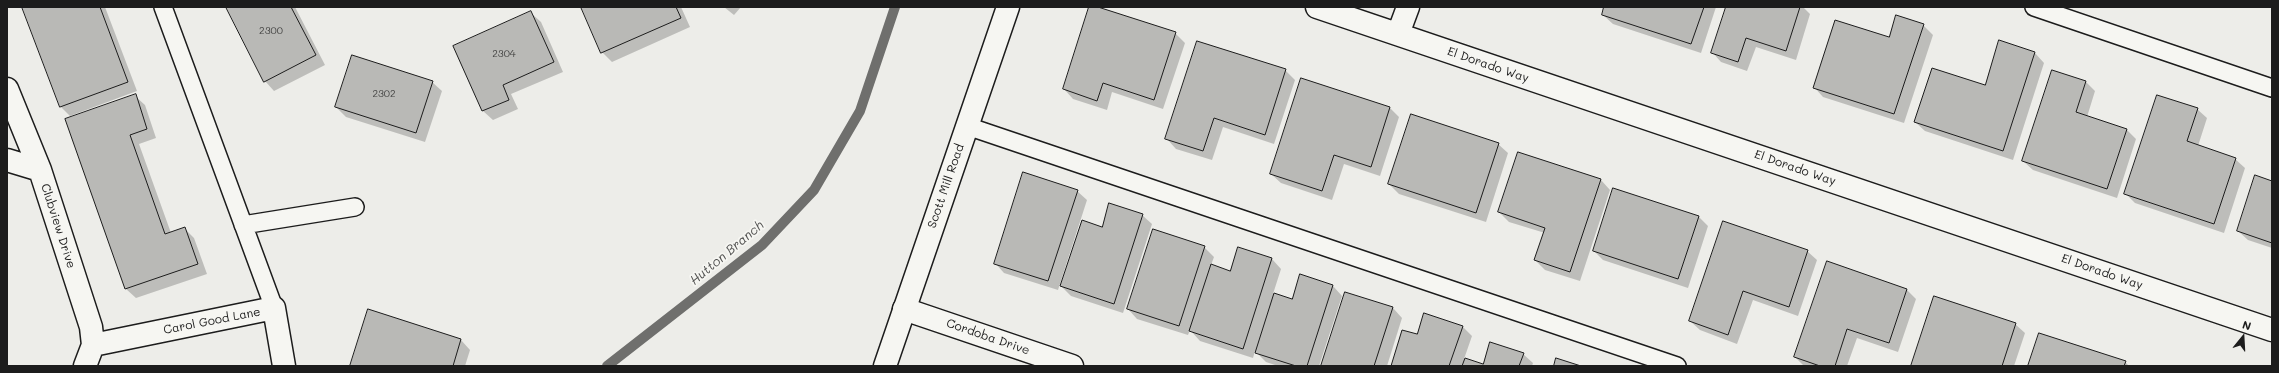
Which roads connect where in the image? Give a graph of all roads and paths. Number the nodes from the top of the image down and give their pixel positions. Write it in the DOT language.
graph roads {
  1 [pos="163,7"];
  2 [pos="1008,7"];
  3 [pos="1317,7"];
  4 [pos="1408,7"];
  5 [pos="2034,7"];
  6 [pos="1398,34"];
  7 [pos="2272,88"];
  8 [pos="7,90"];
  9 [pos="967,126"];
  10 [pos="7,160"];
  11 [pos="40,170"];
  12 [pos="355,207"];
  13 [pos="243,225"];
  14 [pos="274,308"];
  15 [pos="904,308"];
  16 [pos="2272,330"];
  17 [pos="92,345"];
  18 [pos="85,366"];
  19 [pos="284,366"];
  20 [pos="885,366"];
  21 [pos="1072,366"];
  22 [pos="1677,366"];
  1 -- 13 [label="lane"];
  2 -- 9 [label="street, Scott Mill Road"];
  3 -- 6 [label="street, El Dorado Way"];
  4 -- 6 [label="street"];
  5 -- 7 [label="lane"];
  6 -- 16 [label="street, El Dorado Way"];
  8 -- 11 [label="street, Clubview Drive"];
  9 -- 15 [label="street, Scott Mill Road"];
  9 -- 22 [label="lane"];
  10 -- 11 [label="street"];
  11 -- 17 [label="street, Clubview Drive"];
  12 -- 13 [label="lane"];
  13 -- 14 [label="lane"];
  14 -- 17 [label="street, Carol Good Lane"];
  14 -- 19 [label="street, Carol Good Lane"];
  15 -- 20 [label="street, Scott Mill Road"];
  15 -- 21 [label="street, Cordoba Drive"];
  17 -- 18 [label="street, Clubview Drive"];
}
